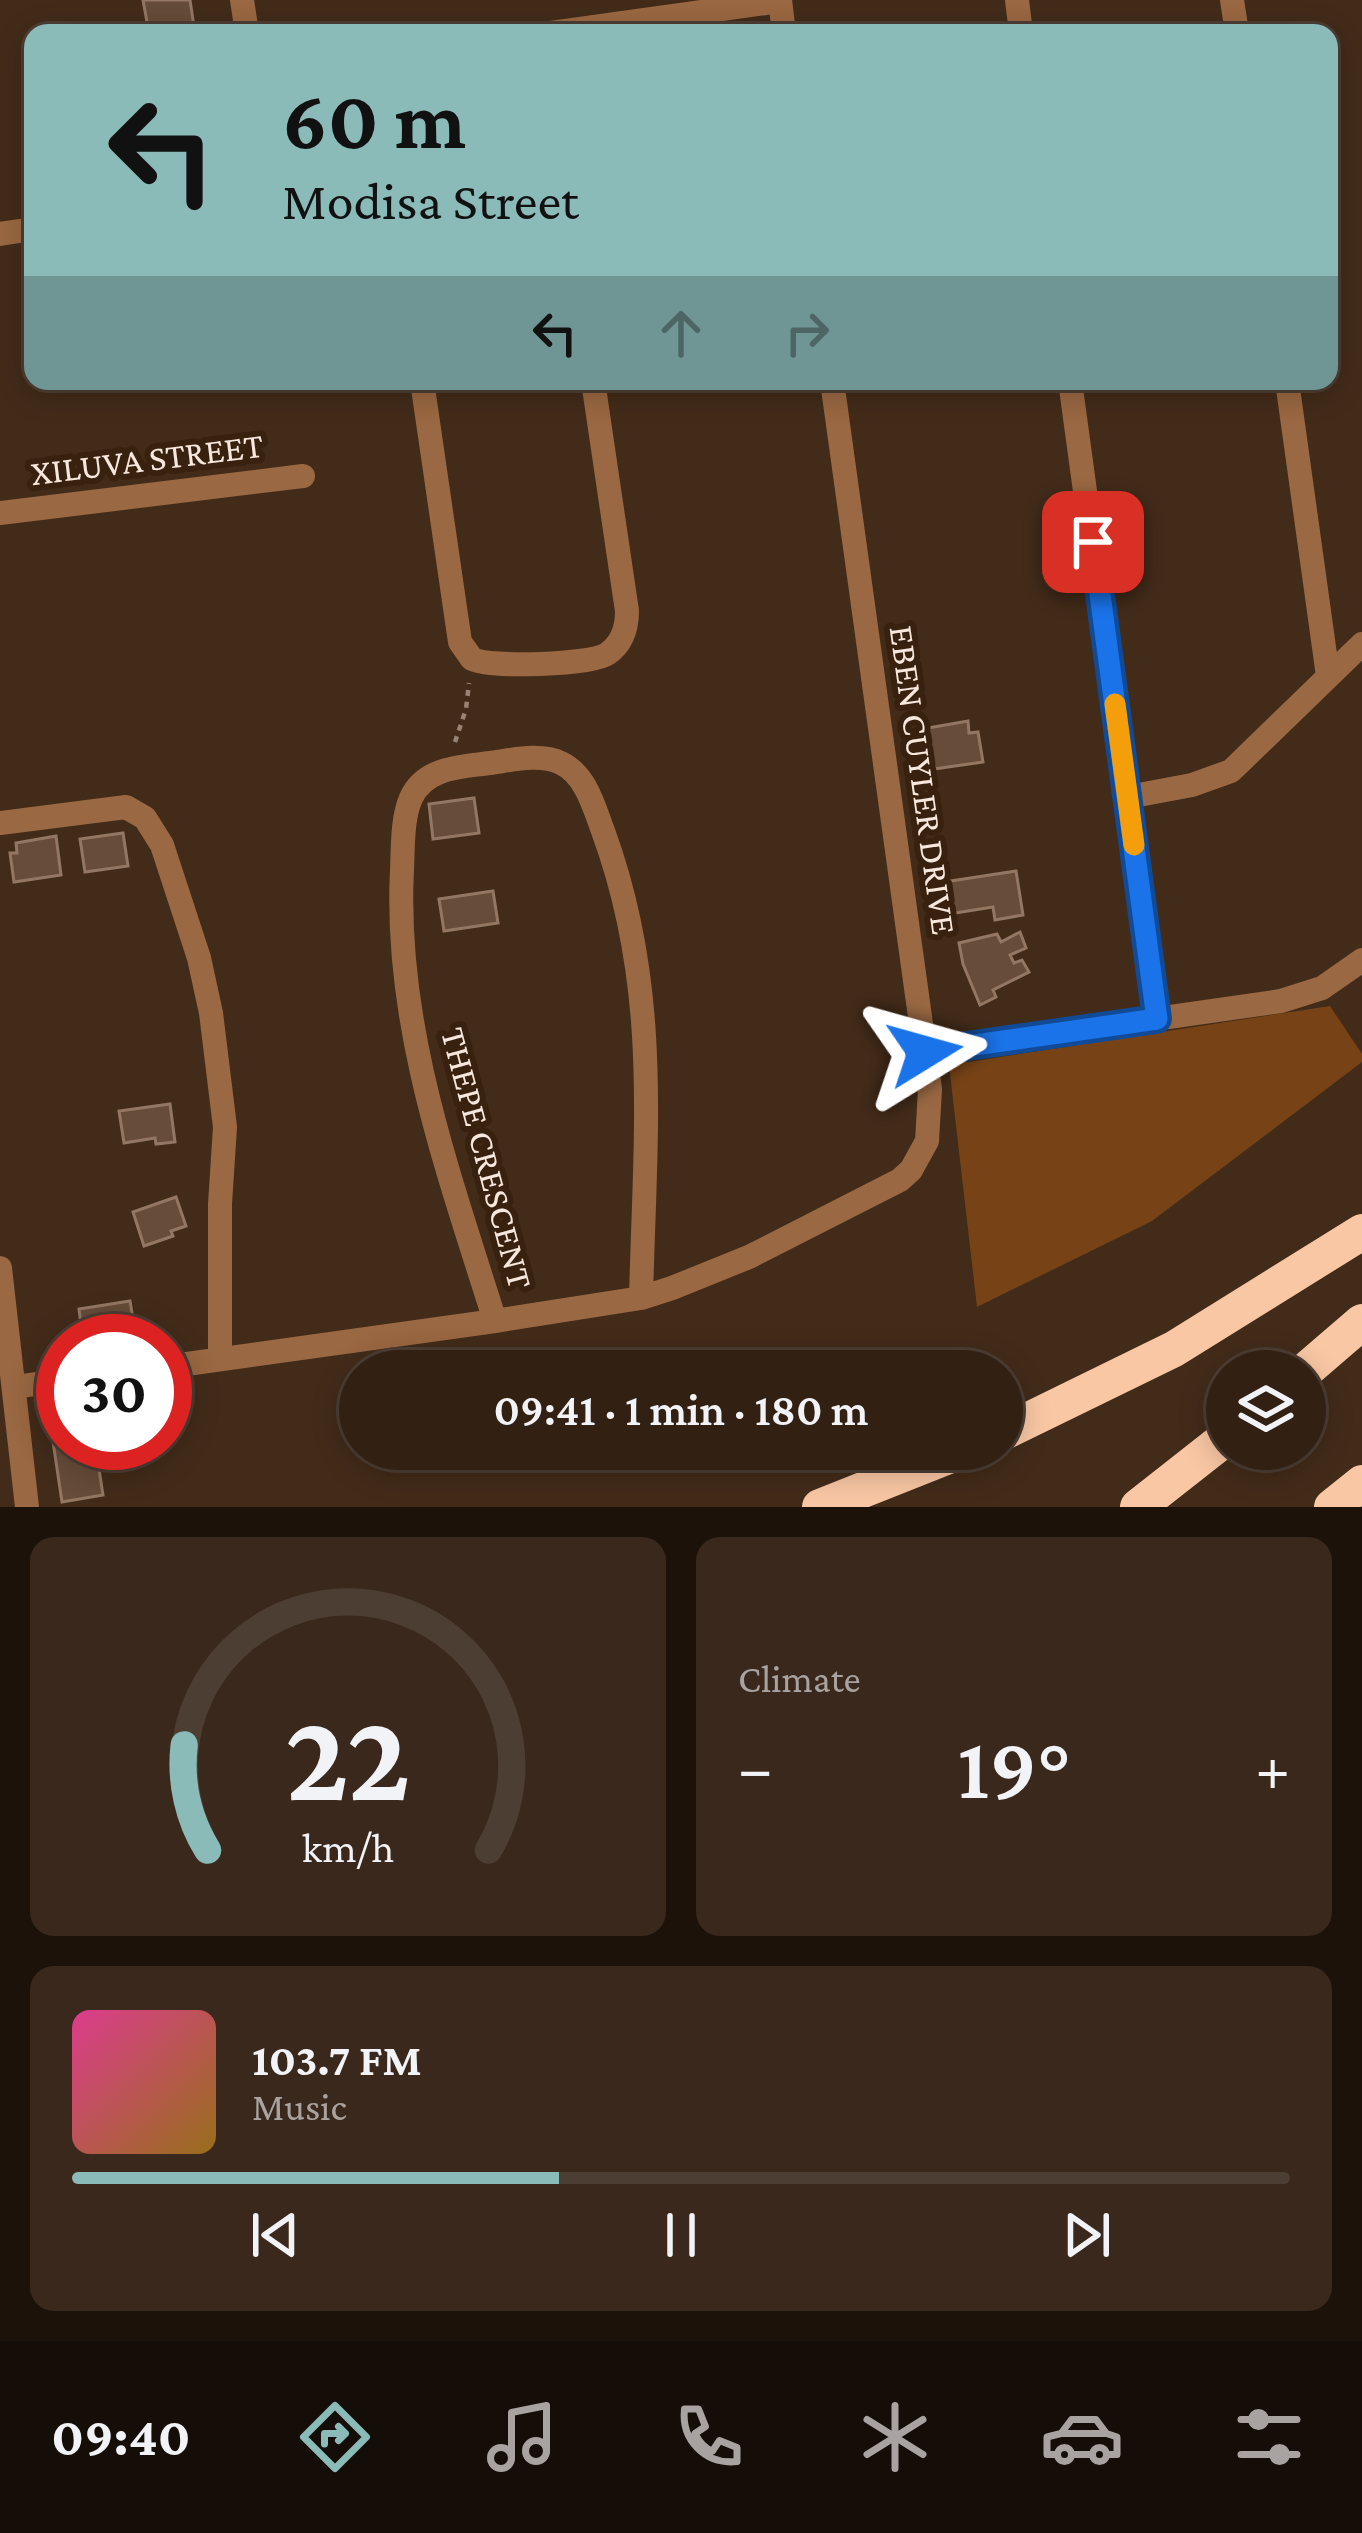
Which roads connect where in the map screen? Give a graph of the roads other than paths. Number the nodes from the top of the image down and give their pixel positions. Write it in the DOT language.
graph roads {
  1 [pos="780,0"];
  2 [pos="613,24"];
  3 [pos="423,390"];
  4 [pos="594,390"];
  5 [pos="833,390"];
  6 [pos="1071,390"];
  7 [pos="1288,390"];
  8 [pos="303,476"];
  9 [pos="0,513"];
  10 [pos="1362,644"];
  11 [pos="1328,676"];
  12 [pos="1127,797"];
  13 [pos="0,823"];
  14 [pos="1362,961"];
  15 [pos="1157,1019"];
  16 [pos="925,1052"];
  17 [pos="1362,1232"];
  18 [pos="0,1268"];
  19 [pos="641,1298"];
  20 [pos="495,1321"];
  21 [pos="1362,1322"];
  22 [pos="1326,1353"];
  23 [pos="220,1359"];
  24 [pos="192,1363"];
  25 [pos="36,1384"];
  26 [pos="15,1387"];
  27 [pos="1023,1423"];
  28 [pos="1206,1454"];
  29 [pos="913,1470"];
  30 [pos="1362,1483"];
  31 [pos="27,1507"];
  32 [pos="820,1507"];
  33 [pos="1138,1507"];
  34 [pos="1332,1507"];
  1 -- 2 [label="street"];
  3 -- 4 [label="street"];
  5 -- 16 [label="street, EBEN CUYLER DRIVE"];
  6 -- 12 [label="street"];
  7 -- 11 [label="street"];
  8 -- 9 [label="street, XILUVA STREET"];
  10 -- 11 [label="street"];
  11 -- 12 [label="street"];
  12 -- 15 [label="street"];
  13 -- 23 [label="street"];
  14 -- 15 [label="street"];
  15 -- 16 [label="street"];
  16 -- 19 [label="street, EBEN CUYLER DRIVE"];
  17 -- 27 [label="highway"];
  18 -- 26 [label="street"];
  19 -- 20 [label="street"];
  19 -- 20 [label="street, THEPE CRESCENT"];
  20 -- 23 [label="street"];
  21 -- 22 [label="highway"];
  23 -- 24 [label="street"];
  25 -- 26 [label="street"];
  26 -- 31 [label="street"];
  28 -- 33 [label="highway"];
  29 -- 32 [label="highway"];
  30 -- 34 [label="highway"];
}
